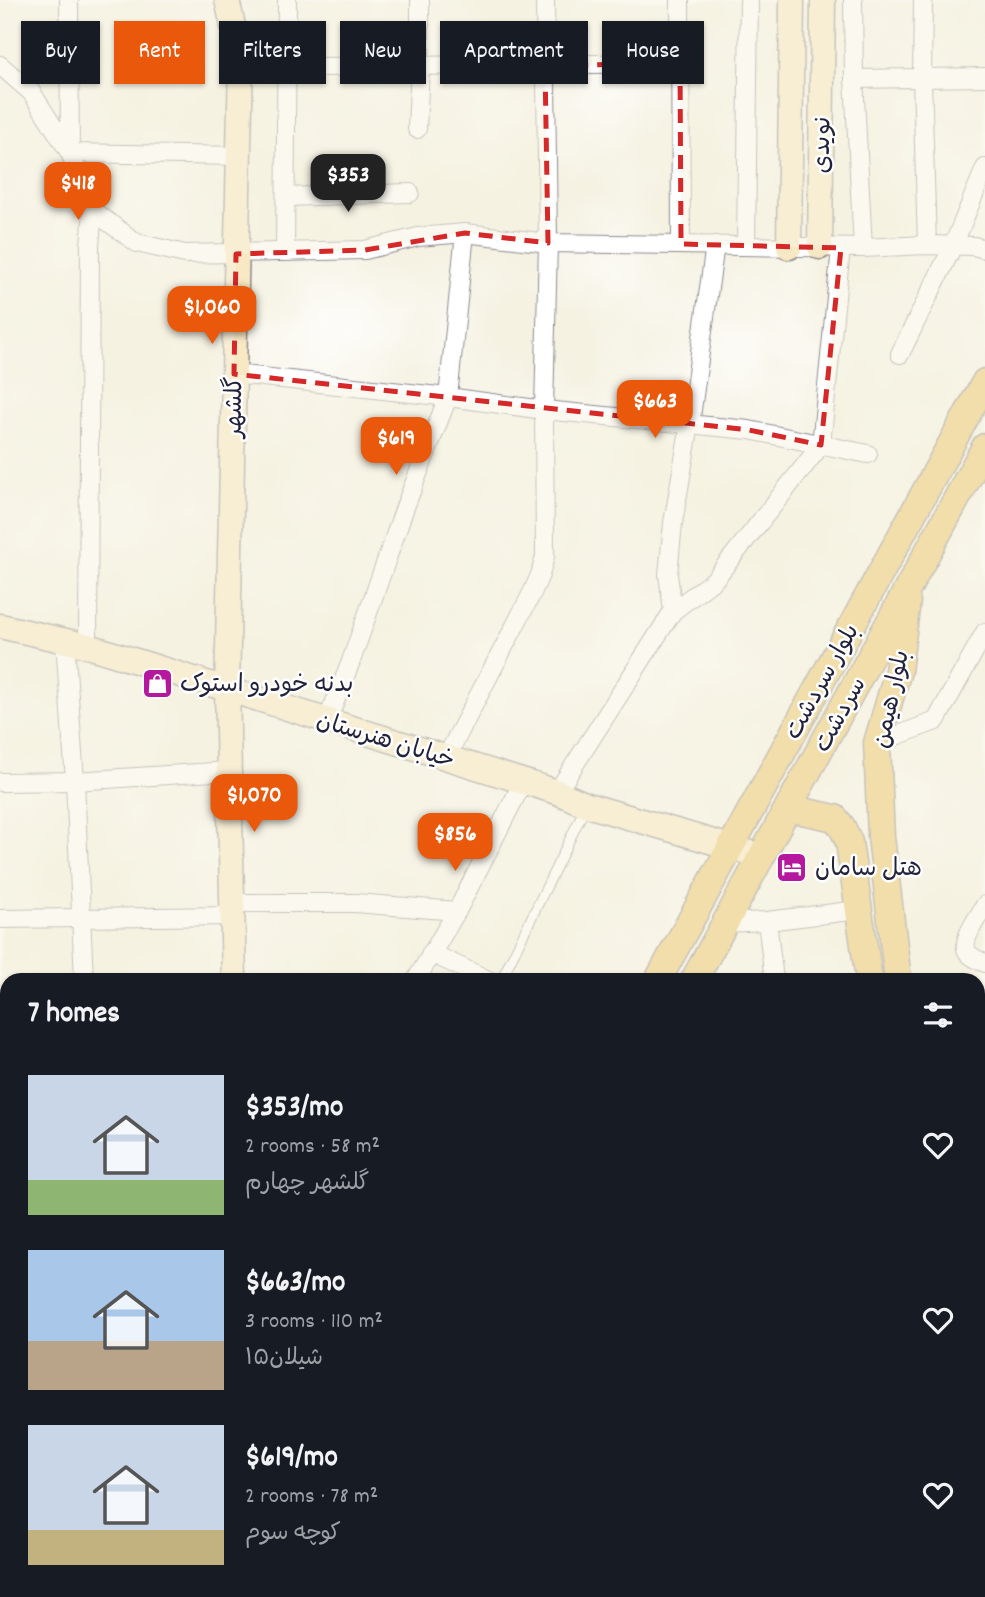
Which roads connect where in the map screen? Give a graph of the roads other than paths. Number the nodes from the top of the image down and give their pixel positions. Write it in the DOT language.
graph roads {
  1 [pos="69,0"];
  2 [pos="227,0"];
  3 [pos="287,0"];
  4 [pos="419,0"];
  5 [pos="545,0"];
  6 [pos="680,0"];
  7 [pos="748,0"];
  8 [pos="792,0"];
  9 [pos="823,0"];
  10 [pos="853,0"];
  11 [pos="923,0"];
  12 [pos="419,21"];
  13 [pos="545,21"];
  14 [pos="680,21"];
  15 [pos="0,65"];
  16 [pos="985,77"];
  17 [pos="922,78"];
  18 [pos="854,79"];
  19 [pos="419,84"];
  20 [pos="545,84"];
  21 [pos="680,84"];
  22 [pos="417,129"];
  23 [pos="70,153"];
  24 [pos="239,156"];
  25 [pos="985,168"];
  26 [pos="410,193"];
  27 [pos="286,197"];
  28 [pos="93,211"];
  29 [pos="464,233"];
  30 [pos="548,243"];
  31 [pos="681,244"];
  32 [pos="715,245"];
  33 [pos="927,245"];
  34 [pos="747,246"];
  35 [pos="953,246"];
  36 [pos="789,247"];
  37 [pos="831,248"];
  38 [pos="863,248"];
  39 [pos="985,249"];
  40 [pos="285,252"];
  41 [pos="236,254"];
  42 [pos="900,354"];
  43 [pos="234,374"];
  44 [pos="985,382"];
  45 [pos="447,397"];
  46 [pos="544,410"];
  47 [pos="690,424"];
  48 [pos="821,445"];
  49 [pos="985,447"];
  50 [pos="868,454"];
  51 [pos="909,586"];
  52 [pos="673,611"];
  53 [pos="0,626"];
  54 [pos="985,632"];
  55 [pos="77,643"];
  56 [pos="227,689"];
  57 [pos="327,720"];
  58 [pos="877,743"];
  59 [pos="446,758"];
  60 [pos="229,771"];
  61 [pos="75,780"];
  62 [pos="0,782"];
  63 [pos="523,782"];
  64 [pos="557,792"];
  65 [pos="587,805"];
  66 [pos="788,808"];
  67 [pos="731,847"];
  68 [pos="761,856"];
  69 [pos="985,905"];
  70 [pos="233,909"];
  71 [pos="859,910"];
  72 [pos="457,911"];
  73 [pos="81,918"];
  74 [pos="0,919"];
  75 [pos="767,921"];
  76 [pos="725,923"];
  77 [pos="431,953"];
  78 [pos="985,963"];
  79 [pos="84,973"];
  80 [pos="234,973"];
  81 [pos="420,973"];
  82 [pos="473,973"];
  83 [pos="504,973"];
  84 [pos="662,973"];
  85 [pos="698,973"];
  86 [pos="773,973"];
  87 [pos="868,973"];
  88 [pos="897,973"];
  1 -- 23 [label="street"];
  2 -- 24 [label="street, گلشهر"];
  3 -- 27 [label="street"];
  4 -- 12 [label="street"];
  5 -- 13 [label="street"];
  6 -- 14 [label="street"];
  7 -- 34 [label="street"];
  8 -- 36 [label="street, نویدی"];
  9 -- 37 [label="street, نویدی"];
  10 -- 18 [label="street"];
  11 -- 17 [label="street"];
  15 -- 23 [label="street"];
  16 -- 17 [label="street"];
  17 -- 18 [label="street"];
  17 -- 33 [label="street"];
  18 -- 38 [label="street"];
  19 -- 22 [label="street"];
  20 -- 30 [label="street"];
  21 -- 31 [label="street"];
  23 -- 24 [label="street"];
  23 -- 28 [label="street"];
  24 -- 41 [label="street, گلشهر"];
  25 -- 35 [label="street"];
  26 -- 27 [label="street"];
  27 -- 40 [label="street"];
  28 -- 41 [label="street"];
  28 -- 55 [label="street"];
  29 -- 30 [label="street"];
  29 -- 40 [label="street"];
  29 -- 45 [label="street"];
  30 -- 31 [label="street"];
  30 -- 46 [label="street"];
  31 -- 32 [label="street"];
  32 -- 34 [label="street"];
  32 -- 47 [label="street"];
  33 -- 35 [label="street"];
  33 -- 38 [label="street"];
  34 -- 36 [label="street"];
  35 -- 39 [label="street"];
  35 -- 42 [label="street"];
  36 -- 37 [label="street"];
  37 -- 38 [label="street"];
  37 -- 48 [label="street"];
  40 -- 41 [label="street"];
  41 -- 43 [label="street, گلشهر"];
  43 -- 45 [label="street"];
  43 -- 56 [label="street, گلشهر"];
  44 -- 67 [label="main road, بلوار سردشت"];
  45 -- 46 [label="street"];
  45 -- 57 [label="street"];
  46 -- 47 [label="street"];
  46 -- 59 [label="street"];
  47 -- 48 [label="street"];
  47 -- 52 [label="street"];
  48 -- 50 [label="street"];
  48 -- 52 [label="street"];
  49 -- 51 [label="main road, سردشت"];
  51 -- 58 [label="main road, بلوار هیمن"];
  51 -- 66 [label="main road, سردشت"];
  52 -- 64 [label="street"];
  53 -- 55 [label="street, خیابان هنرستان"];
  54 -- 58 [label="street"];
  55 -- 56 [label="street, خیابان هنرستان"];
  55 -- 61 [label="street"];
  56 -- 57 [label="street, خیابان هنرستان"];
  56 -- 60 [label="street, گلشهر"];
  57 -- 59 [label="street, خیابان هنرستان"];
  58 -- 88 [label="main road, بلوار هیمن"];
  59 -- 63 [label="street, خیابان هنرستان"];
  60 -- 61 [label="street"];
  60 -- 70 [label="street, گلشهر"];
  61 -- 62 [label="street"];
  61 -- 73 [label="street"];
  63 -- 64 [label="street, خیابان هنرستان"];
  63 -- 72 [label="street"];
  64 -- 65 [label="street, خیابان هنرستان"];
  65 -- 67 [label="street, خیابان هنرستان"];
  65 -- 83 [label="lane"];
  66 -- 68 [label="main road, سردشت"];
  66 -- 71 [label="main road"];
  67 -- 68 [label="street, خیابان هنرستان"];
  67 -- 84 [label="main road, بلوار سردشت"];
  68 -- 76 [label="main road, سردشت"];
  69 -- 78 [label="street"];
  70 -- 72 [label="street"];
  70 -- 73 [label="street"];
  70 -- 80 [label="street, گلشهر"];
  71 -- 75 [label="street"];
  71 -- 87 [label="main road"];
  72 -- 77 [label="street"];
  73 -- 74 [label="street"];
  73 -- 79 [label="street"];
  75 -- 76 [label="street"];
  75 -- 86 [label="street"];
  76 -- 85 [label="main road, سردشت"];
  77 -- 81 [label="street"];
  77 -- 82 [label="street"];
}
